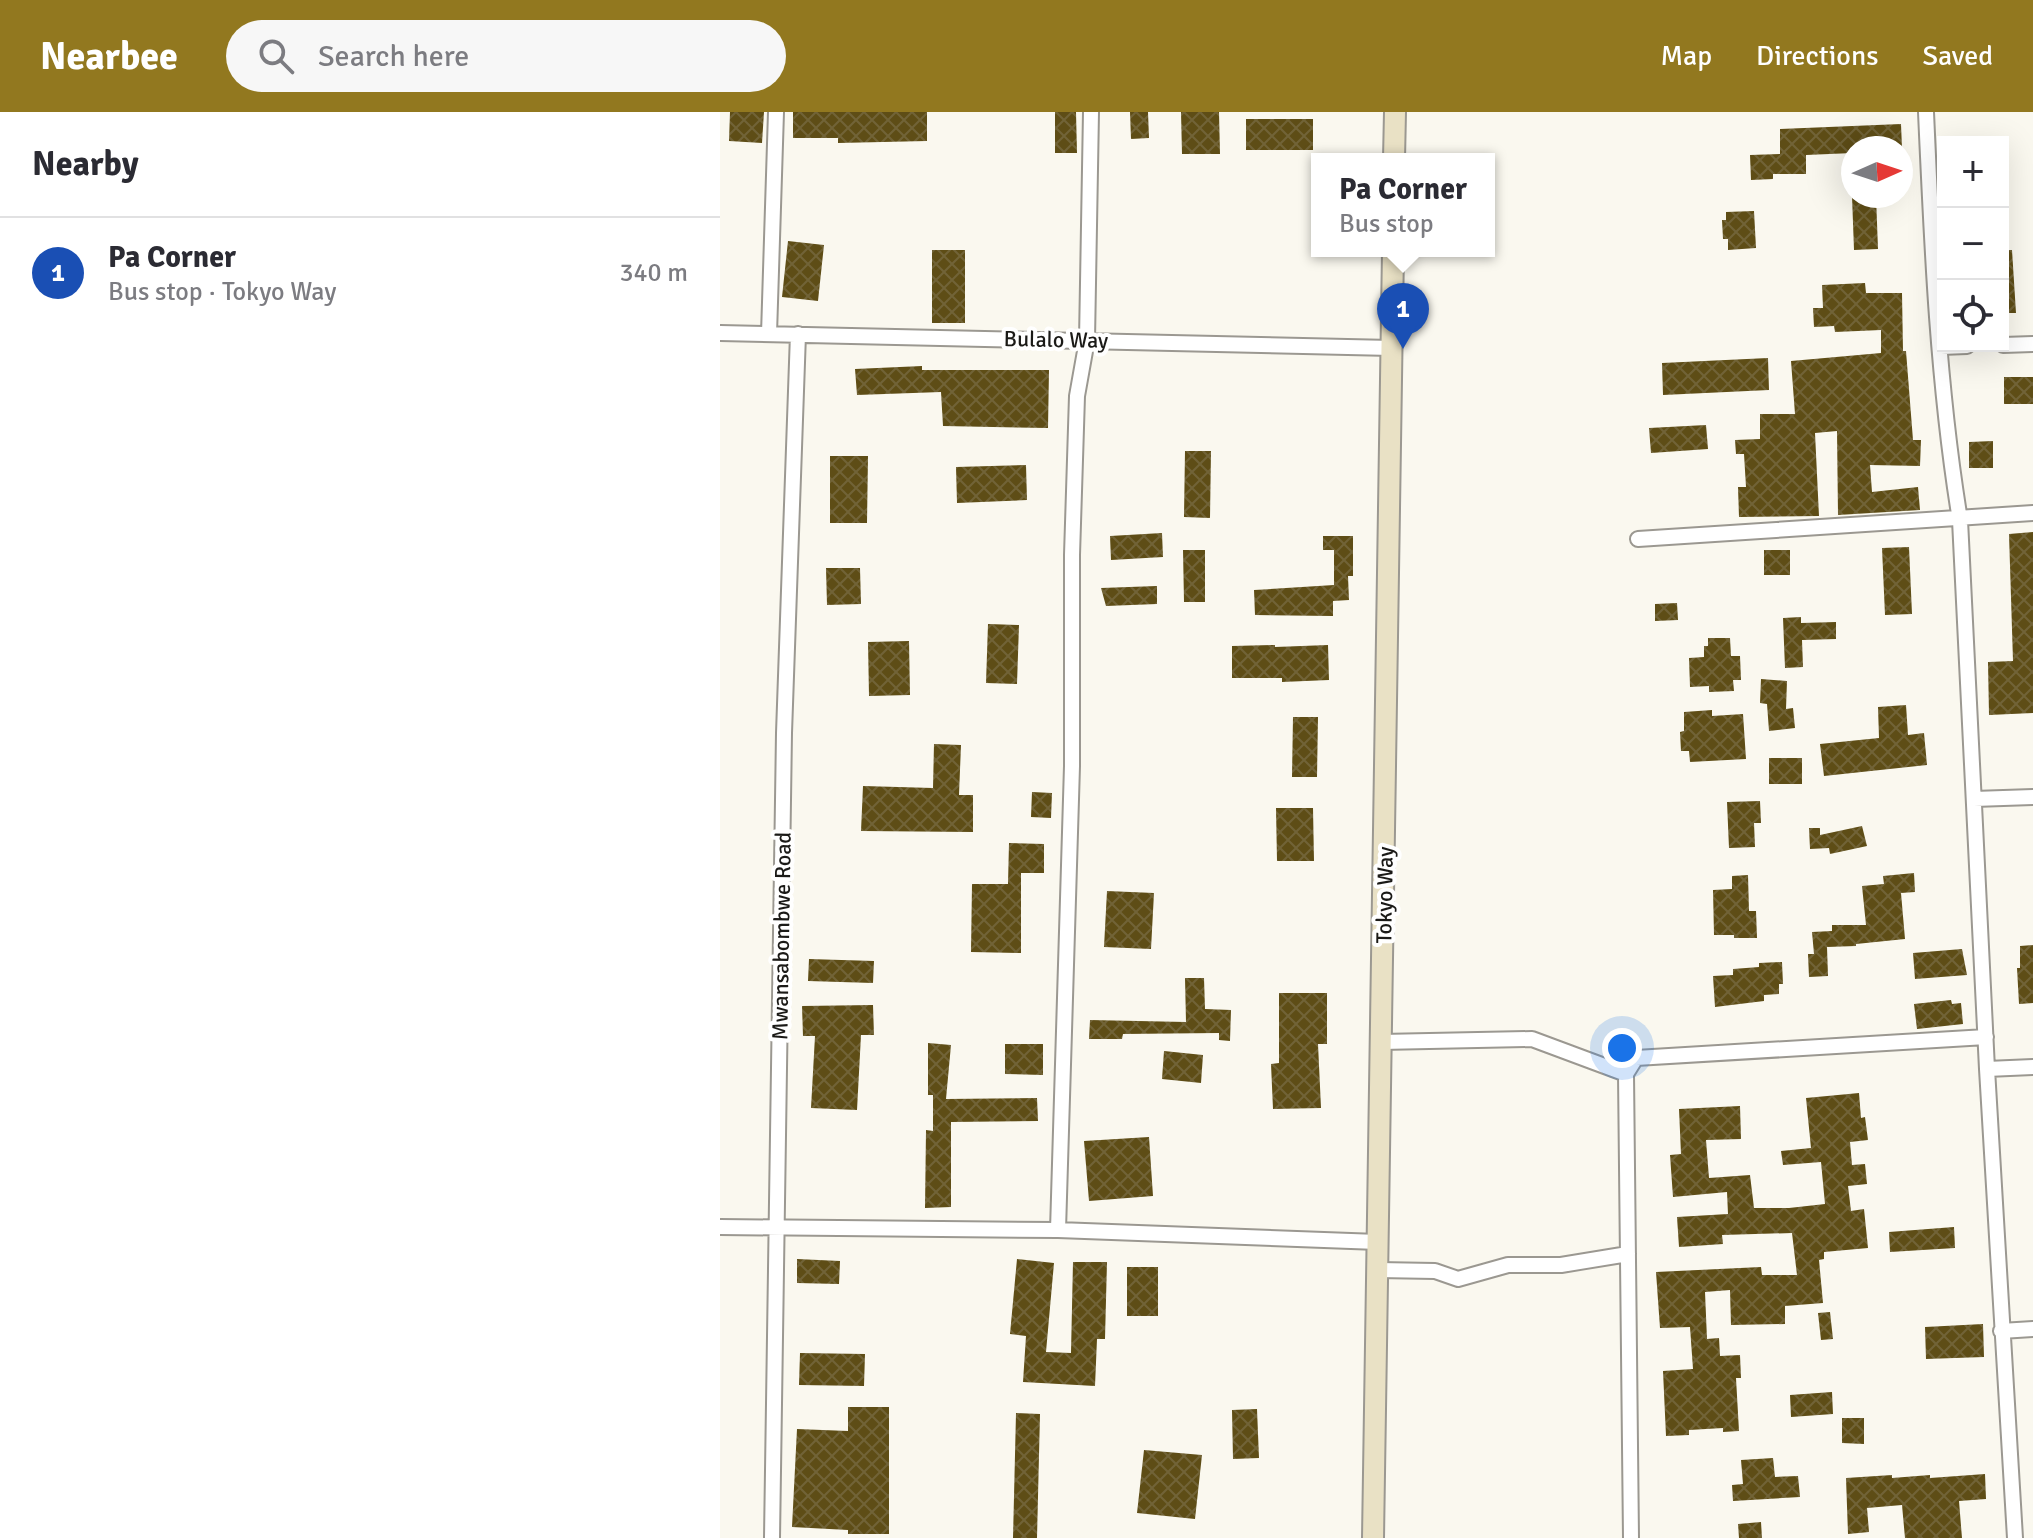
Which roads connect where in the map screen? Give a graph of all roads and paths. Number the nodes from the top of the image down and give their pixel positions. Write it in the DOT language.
graph roads {
  1 [pos="776,112"];
  2 [pos="1091,112"];
  3 [pos="1395,112"];
  4 [pos="1926,112"];
  5 [pos="1394,153"];
  6 [pos="1393,257"];
  7 [pos="1937,284"];
  8 [pos="720,333"];
  9 [pos="769,334"];
  10 [pos="798,334"];
  11 [pos="1087,340"];
  12 [pos="2033,344"];
  13 [pos="2009,345"];
  14 [pos="1392,348"];
  15 [pos="1941,352"];
  16 [pos="2033,513"];
  17 [pos="1960,520"];
  18 [pos="1638,539"];
  19 [pos="2033,797"];
  20 [pos="1974,799"];
  21 [pos="1986,1037"];
  22 [pos="1381,1042"];
  23 [pos="2033,1067"];
  24 [pos="1987,1069"];
  25 [pos="1626,1074"];
  26 [pos="720,1227"];
  27 [pos="775,1227"];
  28 [pos="1058,1230"];
  29 [pos="1378,1242"];
  30 [pos="1628,1254"];
  31 [pos="1378,1270"];
  32 [pos="2033,1329"];
  33 [pos="2001,1331"];
  34 [pos="772,1538"];
  35 [pos="1373,1538"];
  36 [pos="1631,1538"];
  37 [pos="2015,1538"];
  1 -- 9 [label="street"];
  2 -- 11 [label="street"];
  3 -- 5 [label="street"];
  4 -- 7 [label="street"];
  6 -- 14 [label="street, Tokyo Way"];
  8 -- 9 [label="street, Bulalo Way"];
  9 -- 10 [label="street, Bulalo Way"];
  10 -- 11 [label="street, Bulalo Way"];
  10 -- 27 [label="street, Mwansabombwe Road"];
  11 -- 14 [label="street, Bulalo Way"];
  11 -- 28 [label="street"];
  12 -- 13 [label="street"];
  14 -- 22 [label="street, Tokyo Way"];
  15 -- 17 [label="street"];
  16 -- 17 [label="street"];
  17 -- 18 [label="street"];
  17 -- 20 [label="street"];
  19 -- 20 [label="street"];
  20 -- 21 [label="street"];
  21 -- 24 [label="street"];
  21 -- 25 [label="street"];
  22 -- 25 [label="street"];
  22 -- 29 [label="street, Tokyo Way"];
  23 -- 24 [label="street"];
  24 -- 33 [label="street"];
  25 -- 30 [label="street"];
  26 -- 27 [label="street"];
  27 -- 28 [label="street"];
  27 -- 34 [label="street, Mwansabombwe Road"];
  28 -- 29 [label="street"];
  29 -- 31 [label="street, Tokyo Way"];
  30 -- 31 [label="street"];
  30 -- 36 [label="street"];
  31 -- 35 [label="street, Tokyo Way"];
  32 -- 33 [label="street"];
  33 -- 37 [label="street"];
}
